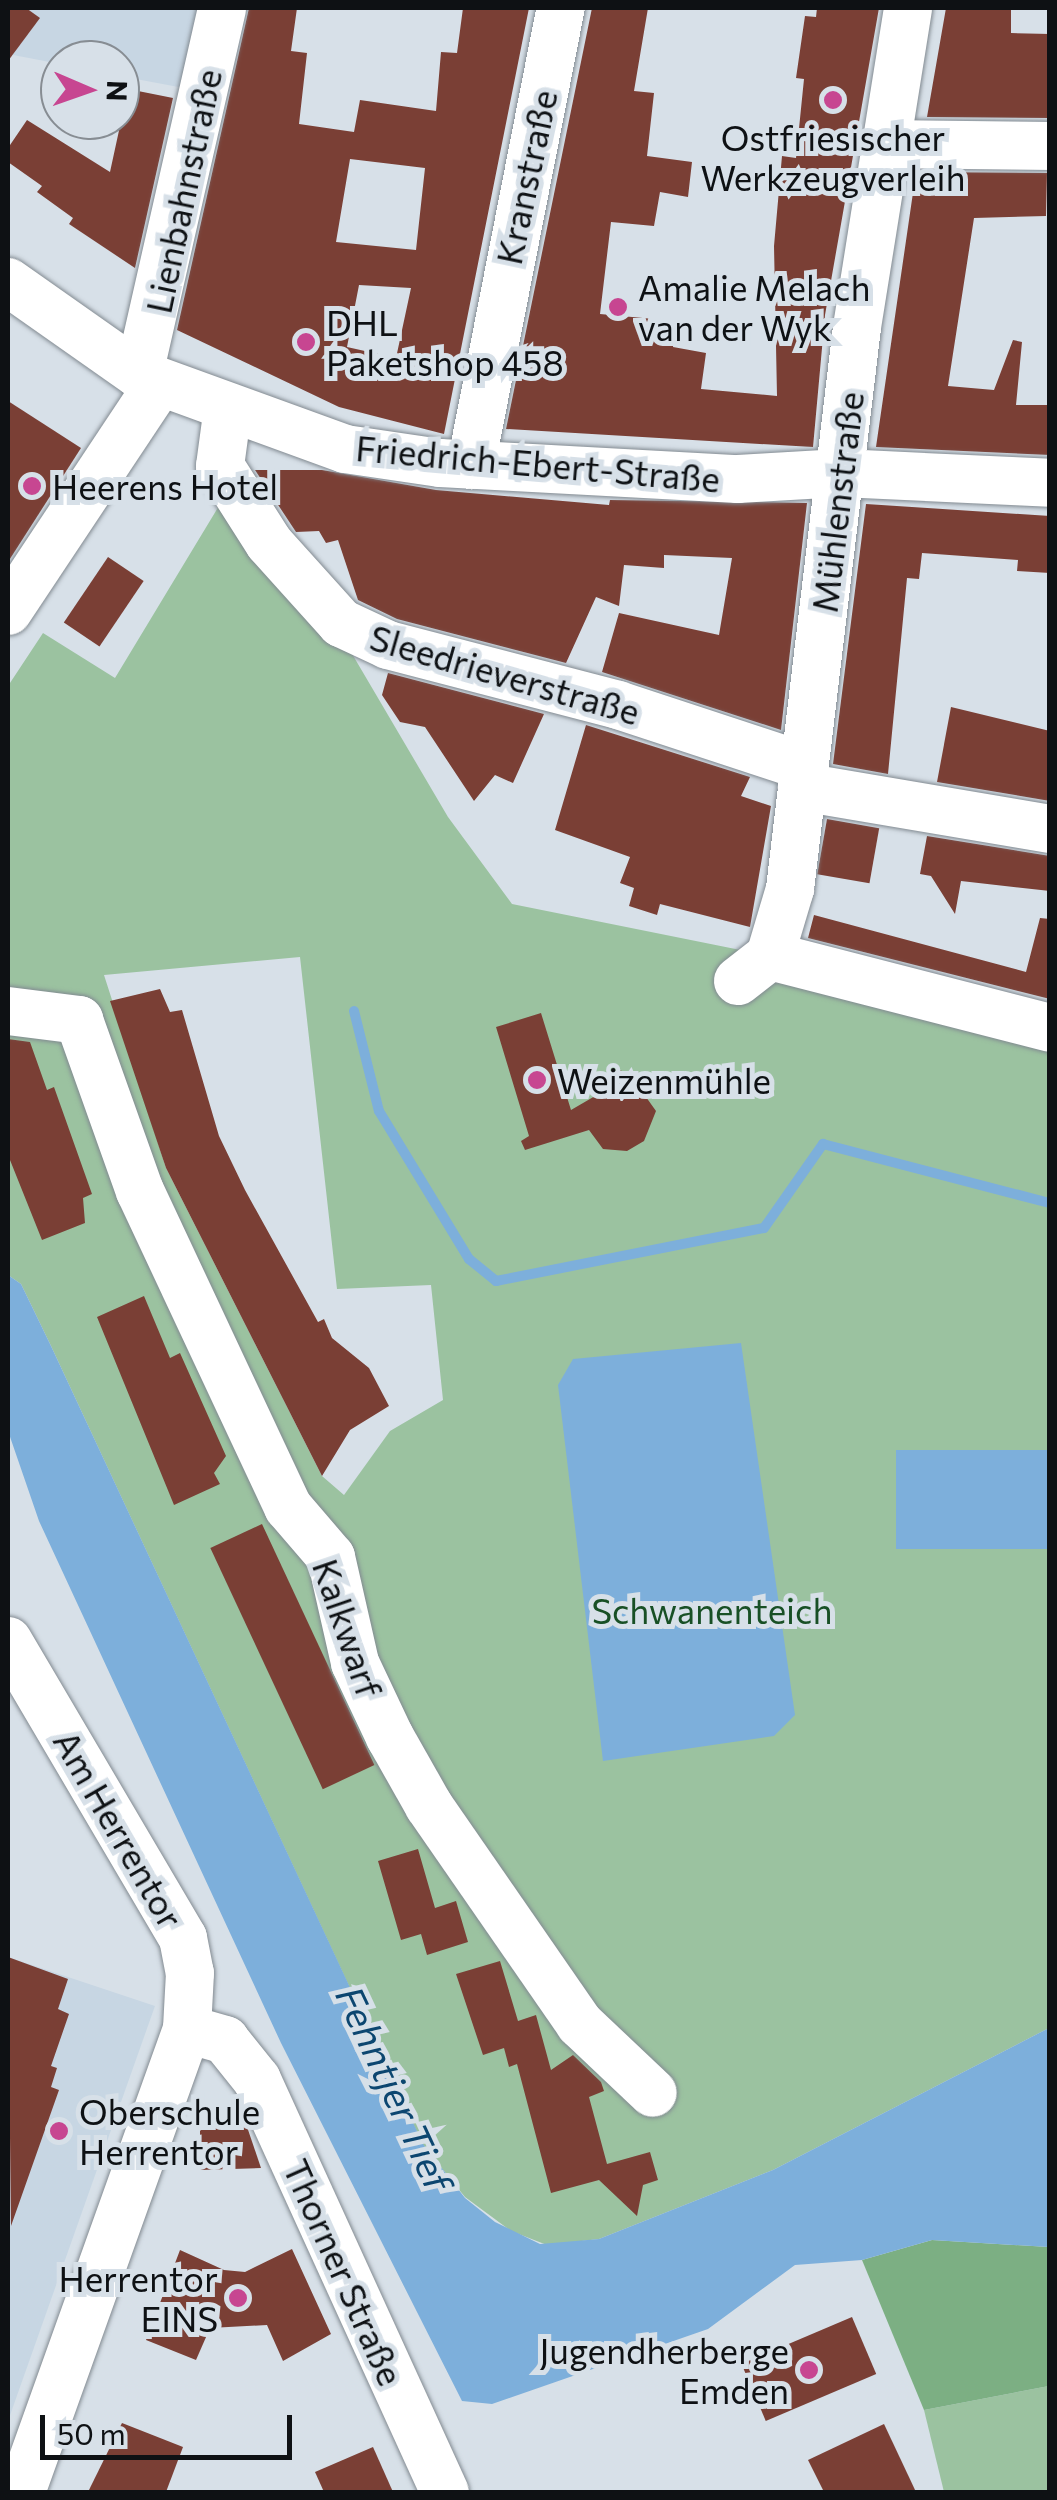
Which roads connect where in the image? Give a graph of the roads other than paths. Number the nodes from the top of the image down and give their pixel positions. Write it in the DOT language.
graph roads {
  1 [pos="222,8"];
  2 [pos="561,8"];
  3 [pos="908,8"];
  4 [pos="885,144"];
  5 [pos="1050,146"];
  6 [pos="8,282"];
  7 [pos="149,379"];
  8 [pos="228,407"];
  9 [pos="470,465"];
  10 [pos="841,473"];
  11 [pos="1050,484"];
  12 [pos="8,611"];
  13 [pos="803,776"];
  14 [pos="1050,829"];
  15 [pos="8,1011"];
  16 [pos="1050,1028"];
  17 [pos="12,1658"];
  18 [pos="187,2028"];
  19 [pos="653,2093"];
  20 [pos="22,2492"];
  21 [pos="444,2492"];
  1 -- 7 [label="street, Lienbahnstraße"];
  2 -- 9 [label="street, Kranstraße"];
  3 -- 4 [label="street, Mühlenstraße"];
  4 -- 5 [label="street"];
  4 -- 10 [label="street, Mühlenstraße"];
  6 -- 7 [label="street, Friedrich-Ebert-Straße"];
  7 -- 8 [label="street, Friedrich-Ebert-Straße"];
  7 -- 12 [label="street"];
  8 -- 9 [label="street, Friedrich-Ebert-Straße"];
  8 -- 13 [label="street, Sleedrieverstraße"];
  9 -- 10 [label="street, Friedrich-Ebert-Straße"];
  10 -- 11 [label="street, Friedrich-Ebert-Straße"];
  10 -- 13 [label="street, Mühlenstraße"];
  13 -- 14 [label="street, Sleedrieverstraße"];
  13 -- 16 [label="street, Mühlenstraße"];
  15 -- 19 [label="street, Kalkwarf"];
  17 -- 18 [label="street, Am Herrentor"];
  18 -- 20 [label="street, Am Herrentor"];
  18 -- 21 [label="street, Thorner Straße"];
}
